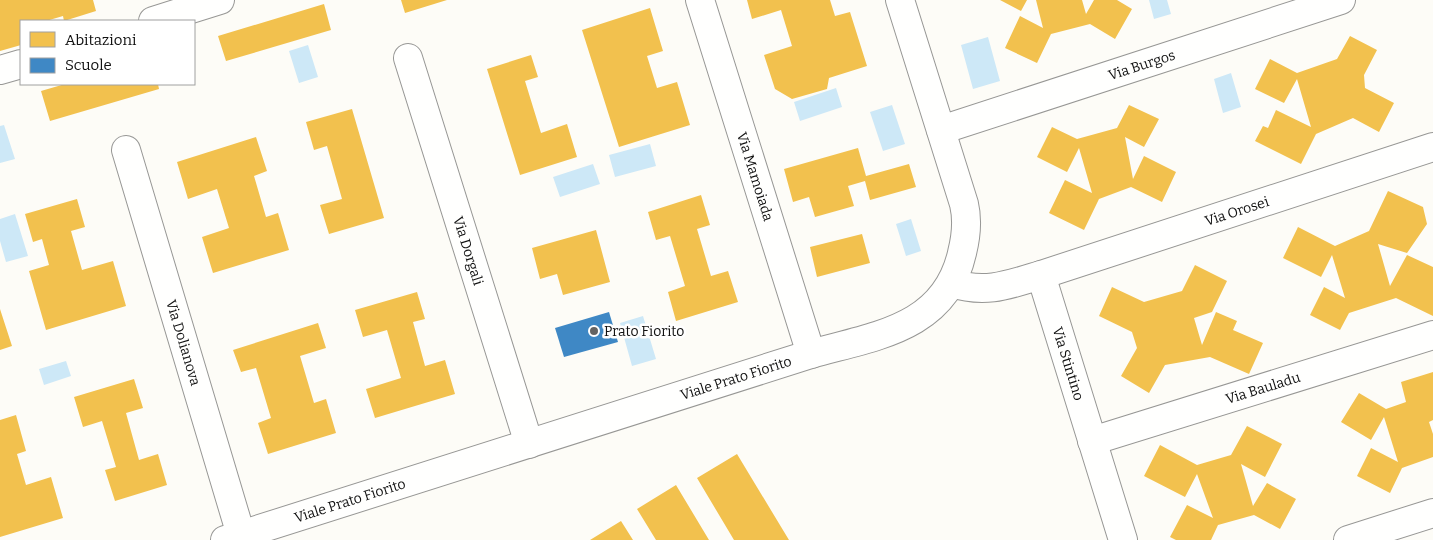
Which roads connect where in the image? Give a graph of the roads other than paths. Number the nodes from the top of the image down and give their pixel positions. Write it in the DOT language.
graph roads {
  1 [pos="220,0"];
  2 [pos="700,0"];
  3 [pos="900,0"];
  4 [pos="1341,0"];
  5 [pos="156,20"];
  6 [pos="408,58"];
  7 [pos="20,64"];
  8 [pos="0,70"];
  9 [pos="942,130"];
  10 [pos="1433,148"];
  11 [pos="126,150"];
  12 [pos="1041,275"];
  13 [pos="952,283"];
  14 [pos="1433,335"];
  15 [pos="811,354"];
  16 [pos="1092,441"];
  17 [pos="530,444"];
  18 [pos="1433,513"];
  19 [pos="233,537"];
  20 [pos="1123,540"];
  21 [pos="1348,540"];
  1 -- 5 [label="street"];
  2 -- 15 [label="street, Via Mamoiada"];
  3 -- 9 [label="street, Viale Prato Fiorito"];
  4 -- 9 [label="street, Via Burgos"];
  6 -- 17 [label="street, Via Dorgali"];
  7 -- 8 [label="street"];
  9 -- 13 [label="street, Viale Prato Fiorito"];
  10 -- 12 [label="street, Via Orosei"];
  11 -- 19 [label="street, Via Dolianova"];
  12 -- 13 [label="street"];
  12 -- 16 [label="street, Via Stintino"];
  13 -- 15 [label="street, Viale Prato Fiorito"];
  14 -- 16 [label="street, Via Bauladu"];
  15 -- 17 [label="street, Viale Prato Fiorito"];
  16 -- 20 [label="street, Via Stintino"];
  17 -- 19 [label="street, Viale Prato Fiorito"];
  18 -- 21 [label="street"];
}
